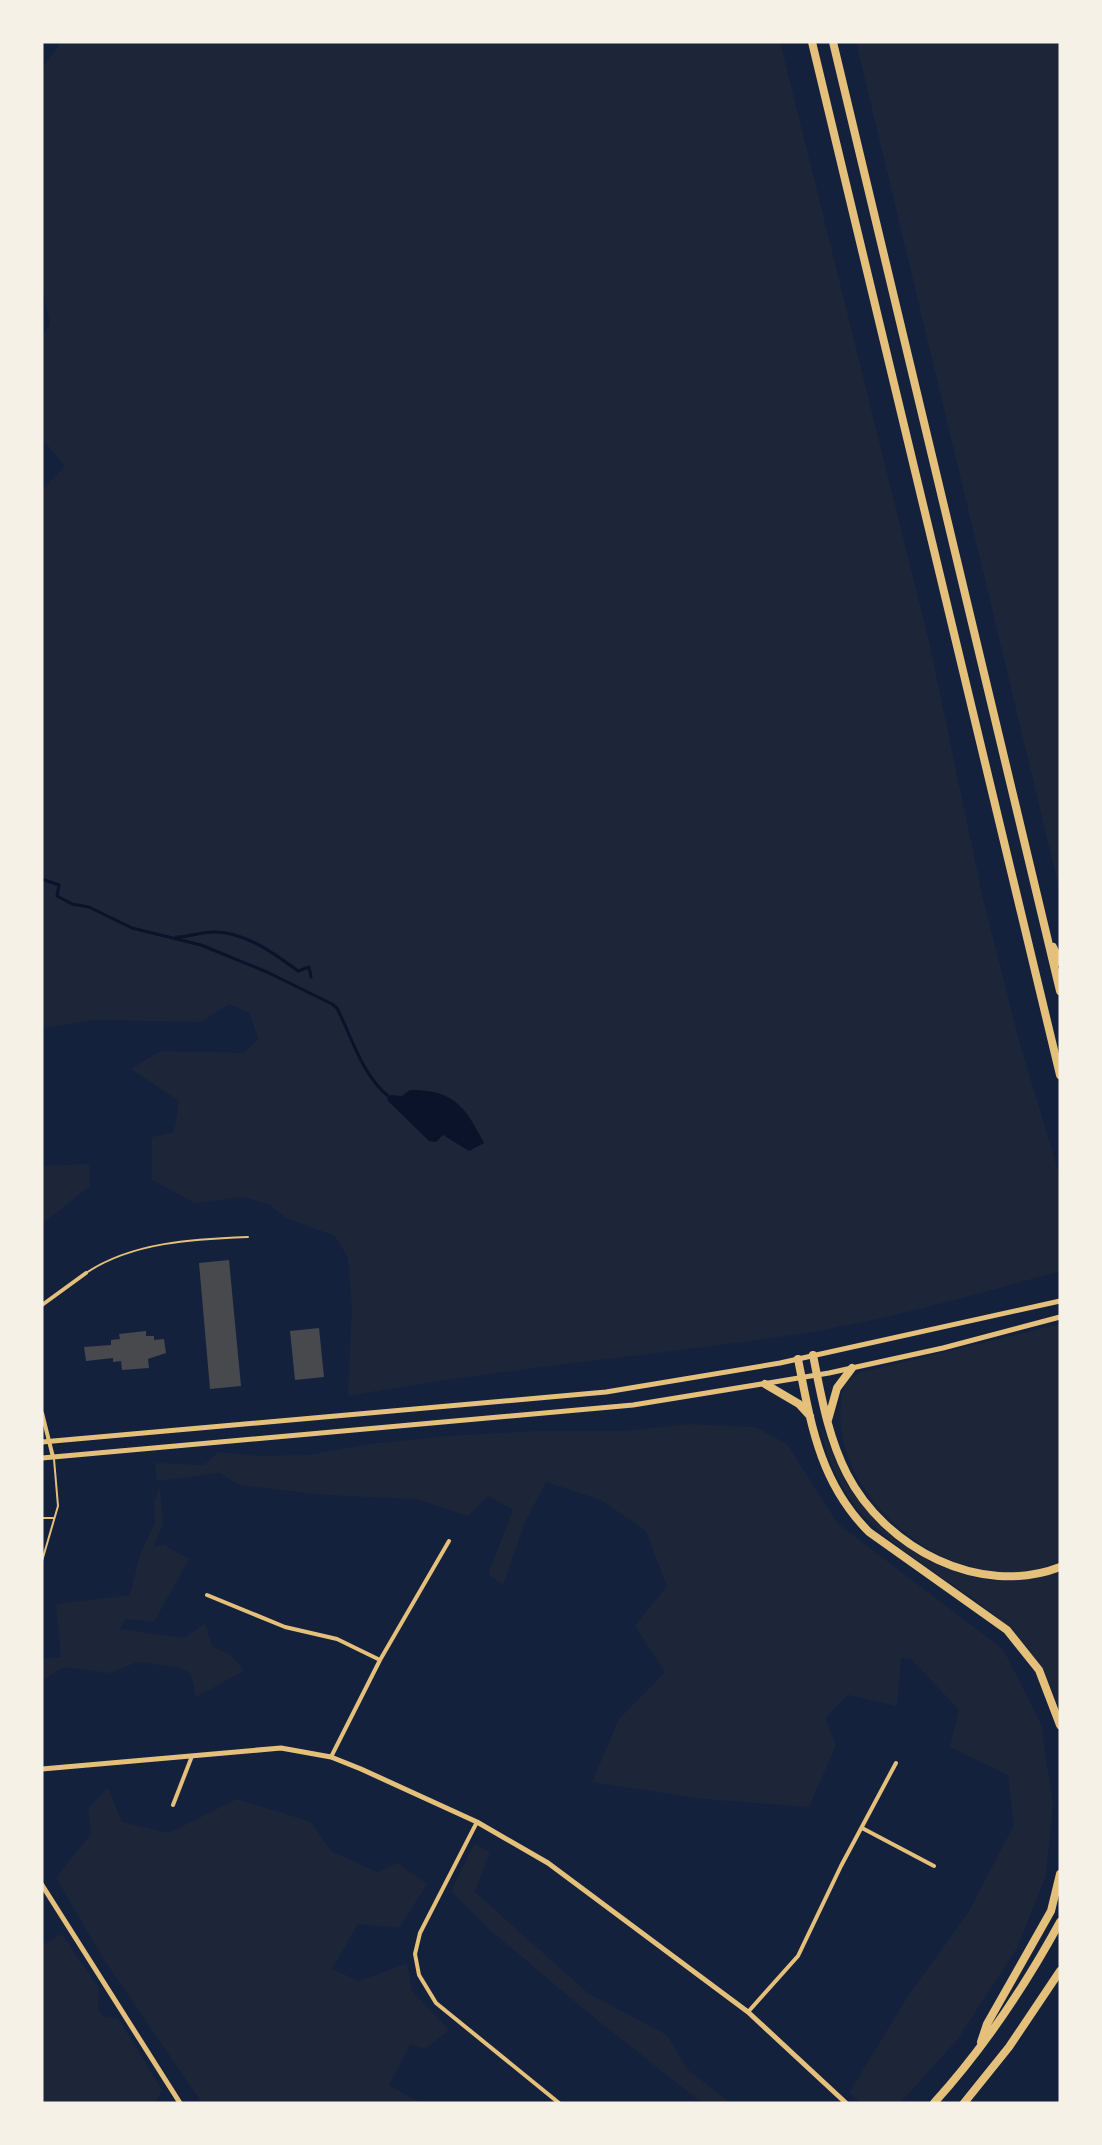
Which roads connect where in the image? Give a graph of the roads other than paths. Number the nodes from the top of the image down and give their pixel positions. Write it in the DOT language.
graph roads {
  1 [pos="812,42"];
  2 [pos="833,42"];
  3 [pos="1047,936"];
  4 [pos="1060,962"];
  5 [pos="1060,991"];
  6 [pos="1060,1075"];
  7 [pos="248,1237"];
  8 [pos="86,1273"];
  9 [pos="1060,1301"];
  10 [pos="42,1305"];
  11 [pos="1060,1317"];
  12 [pos="813,1355"];
  13 [pos="798,1359"];
  14 [pos="852,1368"];
  15 [pos="817,1375"];
  16 [pos="802,1378"];
  17 [pos="765,1384"];
  18 [pos="42,1413"];
  19 [pos="811,1417"];
  20 [pos="827,1422"];
  21 [pos="50,1441"];
  22 [pos="42,1442"];
  23 [pos="53,1457"];
  24 [pos="42,1458"];
  25 [pos="42,1518"];
  26 [pos="54,1518"];
  27 [pos="449,1541"];
  28 [pos="42,1561"];
  29 [pos="1060,1568"];
  30 [pos="207,1595"];
  31 [pos="380,1660"];
  32 [pos="1060,1725"];
  33 [pos="192,1756"];
  34 [pos="331,1757"];
  35 [pos="896,1763"];
  36 [pos="42,1769"];
  37 [pos="173,1805"];
  38 [pos="477,1822"];
  39 [pos="861,1828"];
  40 [pos="934,1866"];
  41 [pos="1060,1874"];
  42 [pos="42,1885"];
  43 [pos="1060,1922"];
  44 [pos="1060,1971"];
  45 [pos="748,2012"];
  46 [pos="979,2049"];
  47 [pos="180,2103"];
  48 [pos="559,2103"];
  49 [pos="846,2103"];
  50 [pos="934,2103"];
  51 [pos="964,2103"];
  1 -- 6 [label="highway"];
  2 -- 3 [label="highway"];
  3 -- 4 [label="highway"];
  3 -- 5 [label="highway"];
  7 -- 8 [label="lane"];
  8 -- 10 [label="street"];
  9 -- 12 [label="main road"];
  11 -- 14 [label="main road"];
  12 -- 13 [label="main road"];
  12 -- 15 [label="highway"];
  13 -- 16 [label="highway"];
  13 -- 21 [label="main road"];
  14 -- 15 [label="main road"];
  14 -- 20 [label="highway"];
  15 -- 16 [label="main road"];
  15 -- 20 [label="highway"];
  16 -- 17 [label="main road"];
  16 -- 19 [label="highway"];
  17 -- 19 [label="highway"];
  17 -- 23 [label="main road"];
  18 -- 21 [label="street"];
  19 -- 32 [label="highway"];
  20 -- 29 [label="highway"];
  21 -- 22 [label="main road"];
  21 -- 23 [label="street"];
  23 -- 24 [label="main road"];
  23 -- 26 [label="lane"];
  25 -- 26 [label="lane"];
  26 -- 28 [label="lane"];
  27 -- 31 [label="street"];
  30 -- 31 [label="street"];
  31 -- 34 [label="street"];
  33 -- 34 [label="main road"];
  33 -- 36 [label="main road"];
  33 -- 37 [label="street"];
  34 -- 38 [label="main road"];
  35 -- 39 [label="street"];
  38 -- 45 [label="main road"];
  38 -- 48 [label="street"];
  39 -- 40 [label="street"];
  39 -- 45 [label="street"];
  41 -- 46 [label="highway"];
  42 -- 47 [label="main road"];
  43 -- 46 [label="highway"];
  44 -- 51 [label="highway"];
  45 -- 49 [label="main road"];
  46 -- 50 [label="highway"];
}
